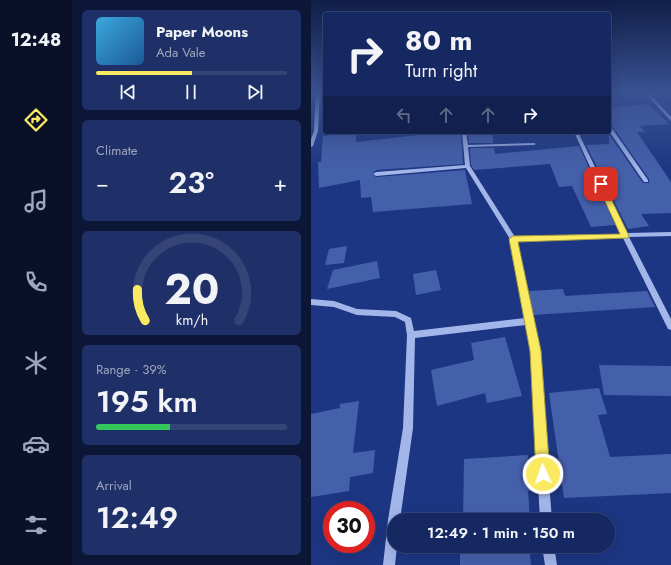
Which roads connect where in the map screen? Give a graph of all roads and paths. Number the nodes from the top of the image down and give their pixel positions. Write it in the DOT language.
graph roads {
  1 [pos="315,118"];
  2 [pos="313,131"];
  3 [pos="611,131"];
  4 [pos="464,134"];
  5 [pos="577,134"];
  6 [pos="534,144"];
  7 [pos="311,146"];
  8 [pos="466,146"];
  9 [pos="468,166"];
  10 [pos="376,174"];
  11 [pos="646,181"];
  12 [pos="671,234"];
  13 [pos="625,236"];
  14 [pos="513,239"];
  15 [pos="311,302"];
  16 [pos="530,321"];
  17 [pos="671,327"];
  18 [pos="411,335"];
  19 [pos="395,513"];
  20 [pos="546,513"];
  21 [pos="390,553"];
  22 [pos="549,553"];
  23 [pos="389,565"];
  24 [pos="551,565"];
  1 -- 2 [label="street"];
  2 -- 7 [label="street"];
  3 -- 11 [label="street"];
  4 -- 8 [label="street"];
  5 -- 13 [label="street"];
  6 -- 8 [label="street"];
  8 -- 9 [label="street"];
  9 -- 10 [label="street"];
  9 -- 14 [label="street"];
  12 -- 13 [label="street"];
  13 -- 14 [label="street"];
  13 -- 17 [label="street"];
  14 -- 16 [label="street"];
  15 -- 18 [label="street"];
  16 -- 18 [label="street"];
  16 -- 20 [label="street"];
  18 -- 19 [label="street"];
  21 -- 23 [label="street"];
  22 -- 24 [label="street"];
}
